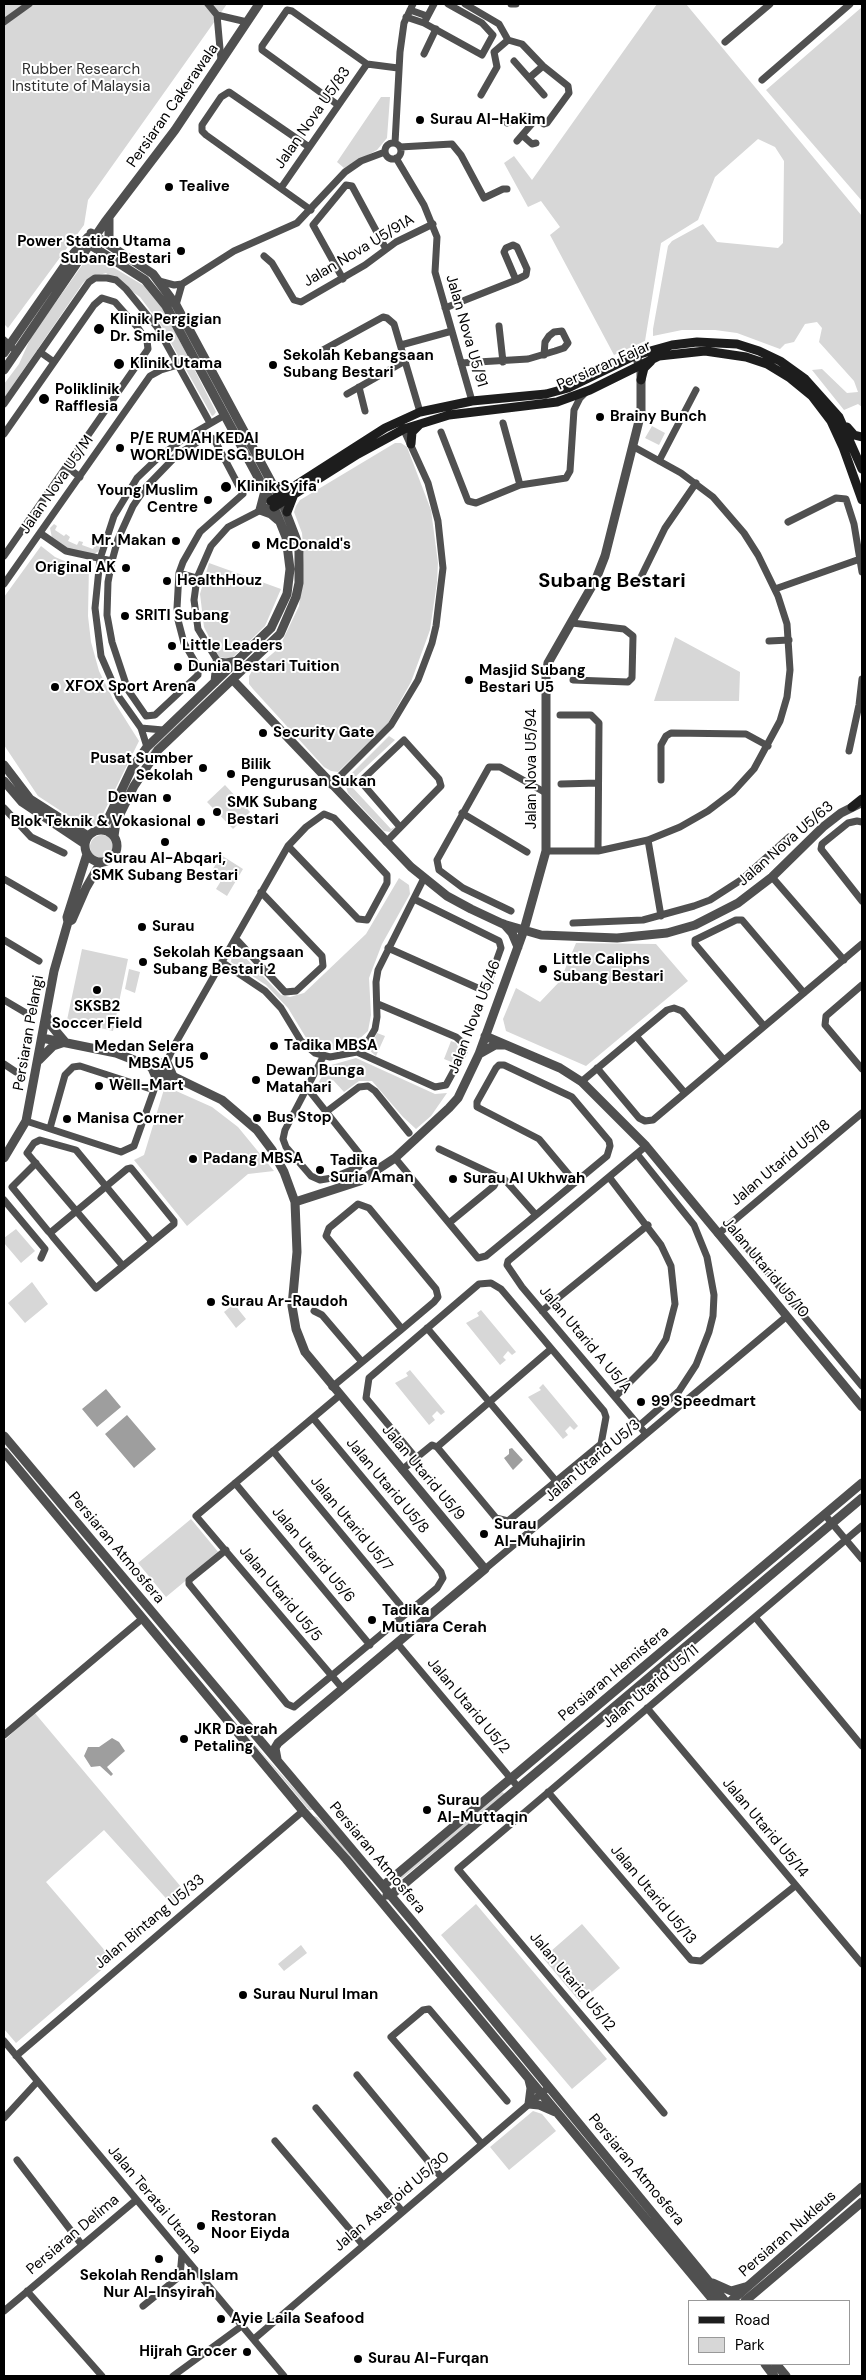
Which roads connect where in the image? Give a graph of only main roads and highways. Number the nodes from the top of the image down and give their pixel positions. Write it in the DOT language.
graph roads {
  1 [pos="656,357"];
  2 [pos="638,360"];
  3 [pos="630,369"];
  4 [pos="839,417"];
  5 [pos="422,422"];
  6 [pos="402,425"];
  7 [pos="389,436"];
  8 [pos="862,439"];
  9 [pos="848,445"];
  10 [pos="862,445"];
  11 [pos="862,458"];
  12 [pos="862,469"];
  13 [pos="274,486"];
  14 [pos="294,490"];
  15 [pos="862,500"];
  16 [pos="272,504"];
  17 [pos="287,512"];
  18 [pos="862,803"];
  19 [pos="852,807"];
  1 -- 2 [label="main road, Persiaran Fajar"];
  1 -- 3 [label="main road"];
  1 -- 9 [label="main road, Persiaran Fajar"];
  2 -- 3 [label="main road, Persiaran Fajar"];
  2 -- 4 [label="main road"];
  2 -- 6 [label="main road"];
  3 -- 5 [label="main road, Persiaran Fajar"];
  4 -- 8 [label="main road"];
  4 -- 9 [label="main road"];
  5 -- 6 [label="main road, Persiaran Fajar"];
  5 -- 7 [label="main road"];
  6 -- 7 [label="main road, Persiaran Fajar"];
  6 -- 14 [label="main road"];
  7 -- 14 [label="main road, Persiaran Fajar"];
  9 -- 12 [label="main road"];
  9 -- 15 [label="main road, Persiaran Fajar"];
  10 -- 11 [label="main road"];
  13 -- 14 [label="main road"];
  14 -- 16 [label="main road"];
  14 -- 17 [label="main road"];
  18 -- 19 [label="main road"];
}
